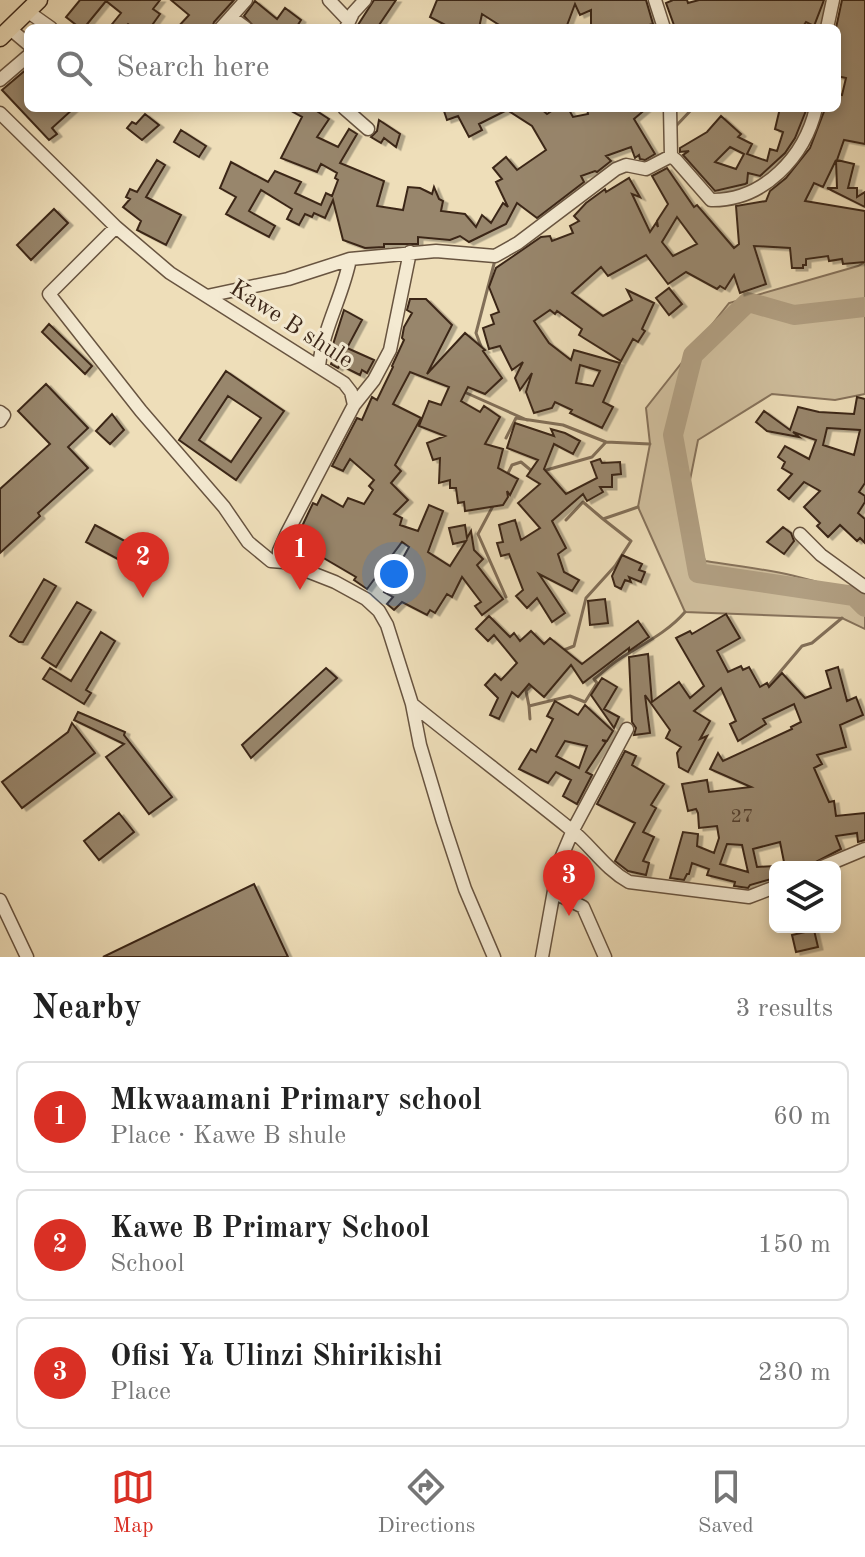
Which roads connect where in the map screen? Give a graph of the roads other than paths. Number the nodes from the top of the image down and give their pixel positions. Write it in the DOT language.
graph roads {
  1 [pos="246,0"];
  2 [pos="329,0"];
  3 [pos="365,0"];
  4 [pos="655,0"];
  5 [pos="833,0"];
  6 [pos="33,6"];
  7 [pos="231,17"];
  8 [pos="48,24"];
  9 [pos="225,24"];
  10 [pos="241,24"];
  11 [pos="347,24"];
  12 [pos="663,24"];
  13 [pos="828,24"];
  14 [pos="5,33"];
  15 [pos="24,42"];
  16 [pos="24,59"];
  17 [pos="0,80"];
  18 [pos="349,112"];
  19 [pos="670,112"];
  20 [pos="815,112"];
  21 [pos="0,113"];
  22 [pos="368,129"];
  23 [pos="671,156"];
  24 [pos="116,227"];
  25 [pos="410,252"];
  26 [pos="350,259"];
  27 [pos="207,296"];
  28 [pos="319,366"];
  29 [pos="354,405"];
  30 [pos="0,412"];
  31 [pos="0,421"];
  32 [pos="800,534"];
  33 [pos="284,562"];
  34 [pos="865,587"];
  35 [pos="412,704"];
  36 [pos="627,729"];
  37 [pos="573,830"];
  38 [pos="865,849"];
  39 [pos="836,861"];
  40 [pos="769,889"];
  41 [pos="555,893"];
  42 [pos="0,900"];
  43 [pos="27,957"];
  44 [pos="494,957"];
  45 [pos="542,957"];
  46 [pos="605,957"];
  1 -- 7 [label="street"];
  2 -- 11 [label="street"];
  3 -- 11 [label="street"];
  4 -- 12 [label="street"];
  5 -- 13 [label="street"];
  6 -- 8 [label="street"];
  6 -- 14 [label="main road"];
  7 -- 9 [label="street"];
  7 -- 10 [label="street"];
  14 -- 15 [label="street"];
  16 -- 17 [label="street"];
  18 -- 22 [label="street"];
  19 -- 23 [label="street"];
  20 -- 23 [label="street"];
  21 -- 24 [label="street, Kawe B shule"];
  23 -- 25 [label="street"];
  24 -- 27 [label="street, Kawe B shule"];
  24 -- 33 [label="street"];
  25 -- 26 [label="street"];
  25 -- 29 [label="street"];
  26 -- 27 [label="street"];
  26 -- 28 [label="street"];
  27 -- 28 [label="street, Kawe B shule"];
  28 -- 29 [label="street, Kawe B shule"];
  29 -- 33 [label="street, Kawe B shule"];
  30 -- 31 [label="street"];
  32 -- 34 [label="street"];
  33 -- 35 [label="street"];
  35 -- 37 [label="street"];
  35 -- 44 [label="street"];
  36 -- 37 [label="street"];
  37 -- 40 [label="street"];
  37 -- 41 [label="street"];
  38 -- 39 [label="street"];
  41 -- 45 [label="street"];
  41 -- 46 [label="street"];
  42 -- 43 [label="street"];
}
